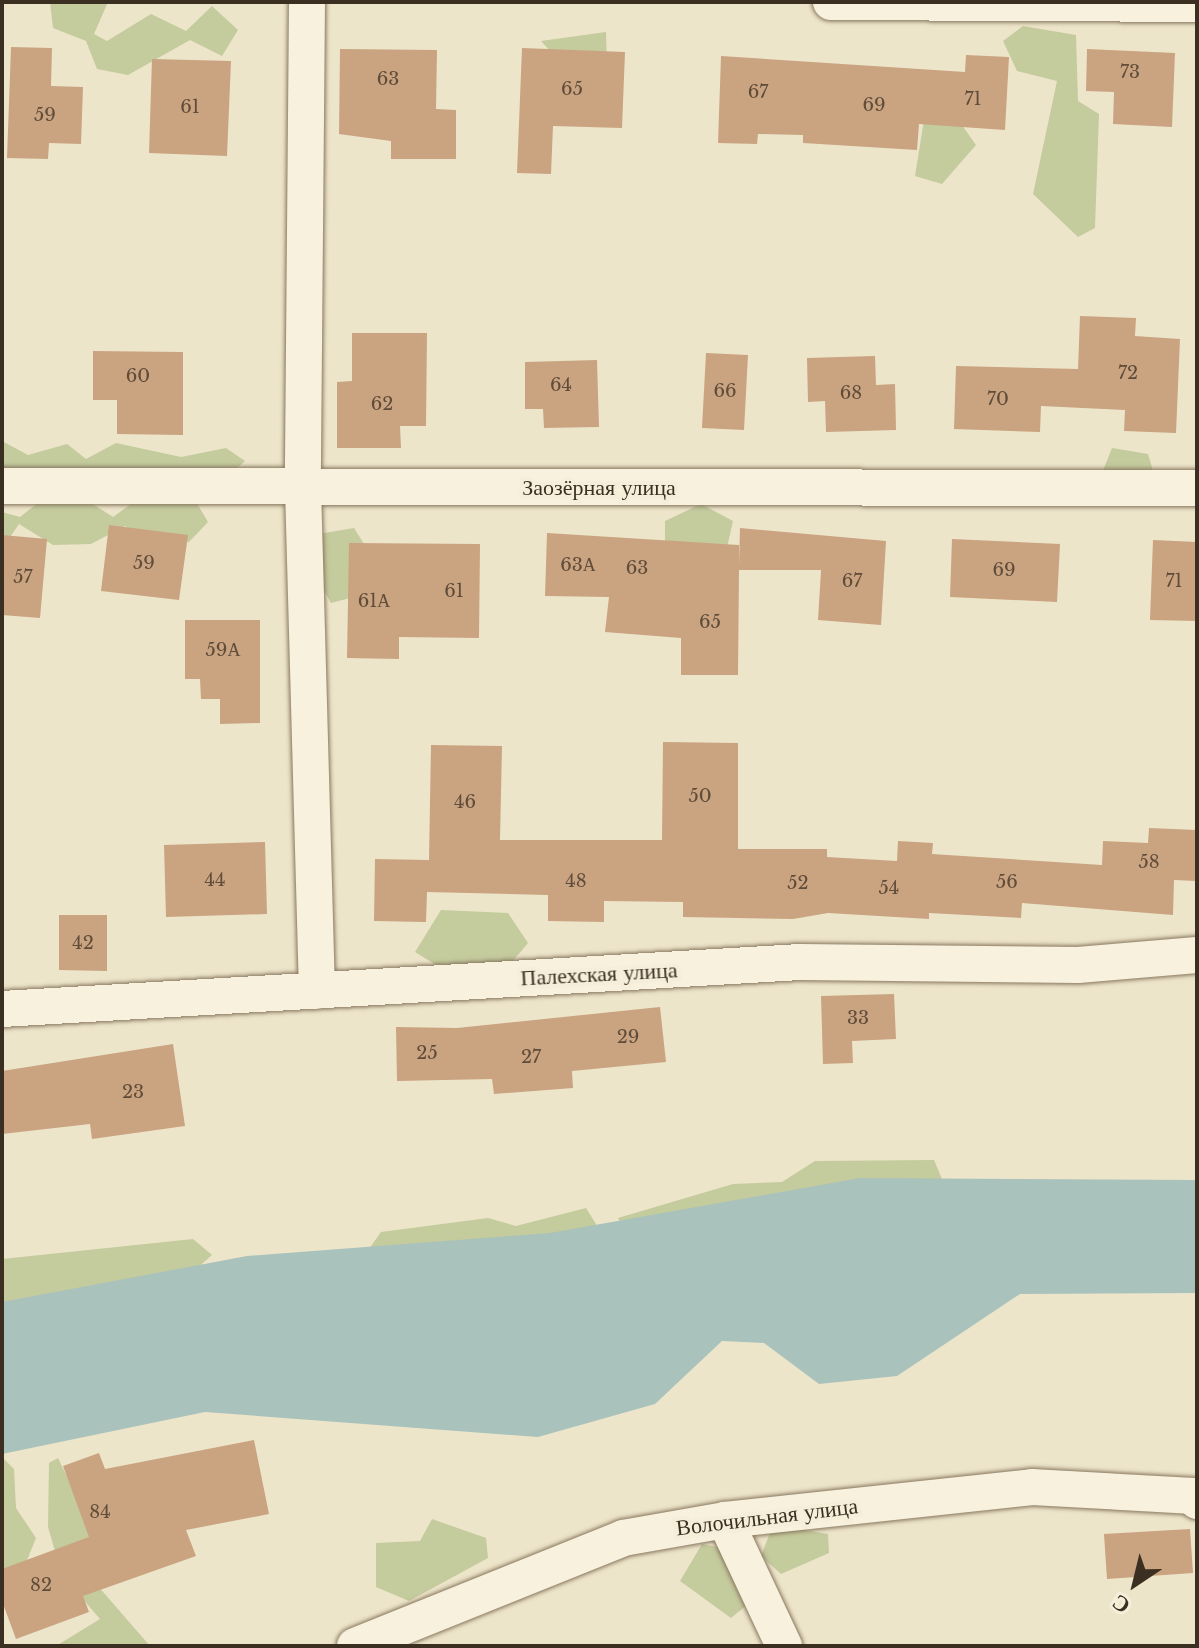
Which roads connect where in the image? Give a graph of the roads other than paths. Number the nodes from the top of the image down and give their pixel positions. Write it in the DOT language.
graph roads {
  1 [pos="307,2"];
  2 [pos="831,2"];
  3 [pos="1197,4"];
  4 [pos="2,486"];
  5 [pos="303,488"];
  6 [pos="1197,488"];
  7 [pos="1197,955"];
  8 [pos="317,991"];
  9 [pos="2,1009"];
  10 [pos="1197,1501"];
  11 [pos="725,1520"];
  12 [pos="355,1646"];
  13 [pos="784,1646"];
  1 -- 5 [label="street"];
  2 -- 3 [label="street"];
  4 -- 5 [label="street, Заозёрная улица"];
  5 -- 6 [label="street, Заозёрная улица"];
  5 -- 8 [label="street"];
  7 -- 8 [label="street, Палехская улица"];
  8 -- 9 [label="street, Палехская улица"];
  10 -- 11 [label="street, Волочильная улица"];
  11 -- 12 [label="street, Волочильная улица"];
  11 -- 13 [label="street"];
}
